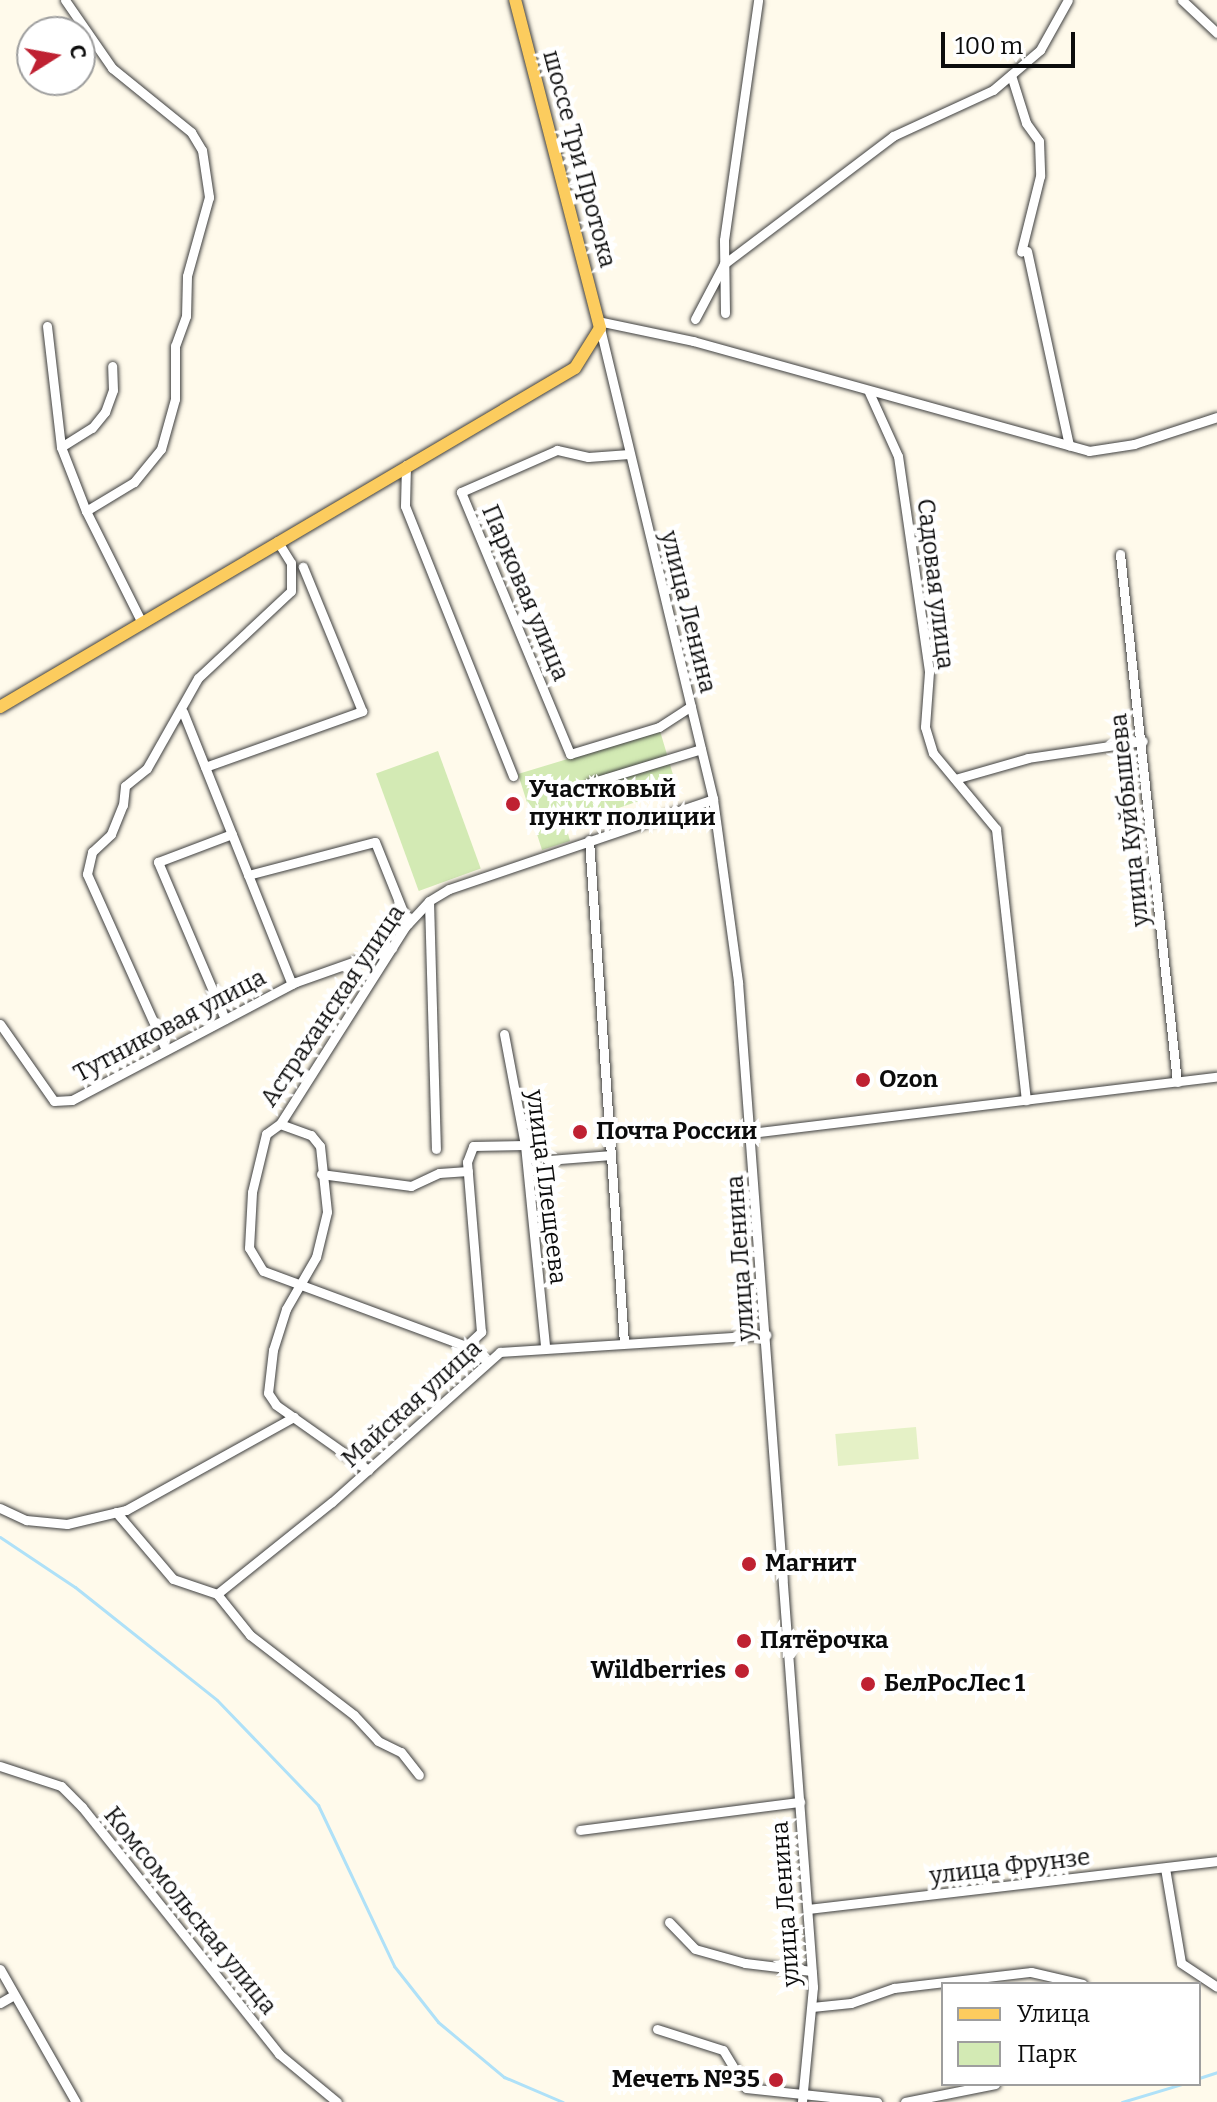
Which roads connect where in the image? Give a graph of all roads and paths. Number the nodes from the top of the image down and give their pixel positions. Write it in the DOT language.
graph roads {
  1 [pos="65,0"];
  2 [pos="515,0"];
  3 [pos="758,0"];
  4 [pos="1068,0"];
  5 [pos="1182,0"];
  6 [pos="1217,33"];
  7 [pos="1011,75"];
  8 [pos="724,264"];
  9 [pos="725,313"];
  10 [pos="695,319"];
  11 [pos="599,325"];
  12 [pos="47,326"];
  13 [pos="112,366"];
  14 [pos="868,390"];
  15 [pos="1216,419"];
  16 [pos="1069,446"];
  17 [pos="61,447"];
  18 [pos="629,454"];
  19 [pos="406,465"];
  20 [pos="86,511"];
  21 [pos="277,541"];
  22 [pos="1120,554"];
  23 [pos="303,567"];
  24 [pos="141,621"];
  25 [pos="691,706"];
  26 [pos="0,707"];
  27 [pos="183,712"];
  28 [pos="1143,741"];
  29 [pos="701,749"];
  30 [pos="205,767"];
  31 [pos="513,776"];
  32 [pos="955,779"];
  33 [pos="590,783"];
  34 [pos="713,799"];
  35 [pos="232,834"];
  36 [pos="589,840"];
  37 [pos="248,875"];
  38 [pos="429,901"];
  39 [pos="408,924"];
  40 [pos="392,948"];
  41 [pos="292,984"];
  42 [pos="225,1019"];
  43 [pos="0,1024"];
  44 [pos="504,1034"];
  45 [pos="166,1050"];
  46 [pos="1217,1077"];
  47 [pos="1177,1082"];
  48 [pos="1026,1100"];
  49 [pos="280,1124"];
  50 [pos="751,1133"];
  51 [pos="525,1145"];
  52 [pos="436,1149"];
  53 [pos="610,1155"];
  54 [pos="468,1171"];
  55 [pos="321,1174"];
  56 [pos="299,1285"];
  57 [pos="766,1335"];
  58 [pos="624,1343"];
  59 [pos="466,1346"];
  60 [pos="545,1347"];
  61 [pos="487,1361"];
  62 [pos="294,1417"];
  63 [pos="368,1470"];
  64 [pos="0,1508"];
  65 [pos="116,1512"];
  66 [pos="217,1594"];
  67 [pos="0,1766"];
  68 [pos="419,1775"];
  69 [pos="800,1802"];
  70 [pos="580,1830"];
  71 [pos="1217,1861"];
  72 [pos="1165,1868"];
  73 [pos="808,1909"];
  74 [pos="669,1922"];
  75 [pos="0,1969"];
  76 [pos="812,1971"];
  77 [pos="945,1982"];
  78 [pos="1074,1982"];
  79 [pos="941,1983"];
  80 [pos="1217,1987"];
  81 [pos="14,1995"];
  82 [pos="0,2003"];
  83 [pos="812,2007"];
  84 [pos="657,2029"];
  85 [pos="985,2086"];
  86 [pos="802,2100"];
  87 [pos="76,2102"];
  88 [pos="337,2102"];
  89 [pos="877,2102"];
  90 [pos="905,2102"];
  1 -- 20 [label="street"];
  2 -- 11 [label="main road, шоссе Три Протока"];
  3 -- 8 [label="street"];
  4 -- 7 [label="street"];
  5 -- 6 [label="street"];
  7 -- 8 [label="street"];
  7 -- 16 [label="street"];
  8 -- 9 [label="street"];
  8 -- 10 [label="street"];
  11 -- 14 [label="street"];
  11 -- 18 [label="street, улица Ленина"];
  11 -- 19 [label="main road"];
  12 -- 17 [label="street"];
  13 -- 17 [label="street"];
  14 -- 16 [label="street"];
  14 -- 32 [label="street, Садовая улица"];
  15 -- 16 [label="street"];
  17 -- 20 [label="street"];
  18 -- 25 [label="street, улица Ленина"];
  18 -- 25 [label="street, Парковая улица"];
  19 -- 21 [label="main road"];
  19 -- 31 [label="street"];
  20 -- 24 [label="street"];
  21 -- 24 [label="main road"];
  21 -- 27 [label="street"];
  22 -- 28 [label="street, улица Куйбышева"];
  23 -- 30 [label="street"];
  24 -- 26 [label="main road"];
  25 -- 29 [label="street, улица Ленина"];
  27 -- 30 [label="street"];
  27 -- 45 [label="street"];
  28 -- 32 [label="street"];
  28 -- 47 [label="street, улица Куйбышева"];
  29 -- 33 [label="street"];
  29 -- 34 [label="street, улица Ленина"];
  30 -- 35 [label="street"];
  32 -- 48 [label="street, Садовая улица"];
  34 -- 36 [label="street, Астраханская улица"];
  34 -- 50 [label="street, улица Ленина"];
  35 -- 37 [label="street"];
  35 -- 42 [label="street"];
  36 -- 38 [label="street, Астраханская улица"];
  36 -- 53 [label="street"];
  37 -- 39 [label="street"];
  37 -- 41 [label="street"];
  38 -- 39 [label="street, Астраханская улица"];
  38 -- 52 [label="street"];
  39 -- 40 [label="street, Астраханская улица"];
  40 -- 41 [label="street, Тутниковая улица"];
  40 -- 49 [label="street, Астраханская улица"];
  41 -- 42 [label="street, Тутниковая улица"];
  42 -- 45 [label="street, Тутниковая улица"];
  43 -- 45 [label="street, Тутниковая улица"];
  44 -- 51 [label="street, улица Плещеева"];
  46 -- 47 [label="street"];
  47 -- 48 [label="street"];
  48 -- 50 [label="street"];
  49 -- 55 [label="street"];
  49 -- 56 [label="street, Астраханская улица"];
  50 -- 57 [label="street, улица Ленина"];
  51 -- 53 [label="street"];
  51 -- 54 [label="street"];
  51 -- 60 [label="street, улица Плещеева"];
  53 -- 58 [label="street"];
  54 -- 55 [label="street"];
  54 -- 59 [label="street"];
  55 -- 56 [label="street"];
  56 -- 59 [label="street, Астраханская улица"];
  56 -- 62 [label="street"];
  57 -- 58 [label="street, Майская улица"];
  57 -- 69 [label="street, улица Ленина"];
  58 -- 60 [label="street, Майская улица"];
  59 -- 61 [label="street, Астраханская улица"];
  60 -- 61 [label="street, Майская улица"];
  61 -- 63 [label="street, Майская улица"];
  62 -- 63 [label="street"];
  62 -- 65 [label="street"];
  63 -- 66 [label="street, Майская улица"];
  64 -- 65 [label="street"];
  65 -- 66 [label="street"];
  66 -- 68 [label="street"];
  67 -- 88 [label="street, Комсомольская улица"];
  69 -- 70 [label="street"];
  69 -- 73 [label="street, улица Ленина"];
  71 -- 72 [label="street, улица Фрунзе"];
  72 -- 73 [label="street, улица Фрунзе"];
  72 -- 80 [label="street"];
  73 -- 76 [label="street, улица Ленина"];
  74 -- 76 [label="street"];
  75 -- 81 [label="street"];
  76 -- 83 [label="street, улица Ленина"];
  77 -- 78 [label="street"];
  79 -- 83 [label="street"];
  81 -- 82 [label="street"];
  81 -- 87 [label="street"];
  83 -- 86 [label="street, улица Ленина"];
  84 -- 86 [label="street"];
  85 -- 90 [label="street"];
  86 -- 89 [label="street"];
}
